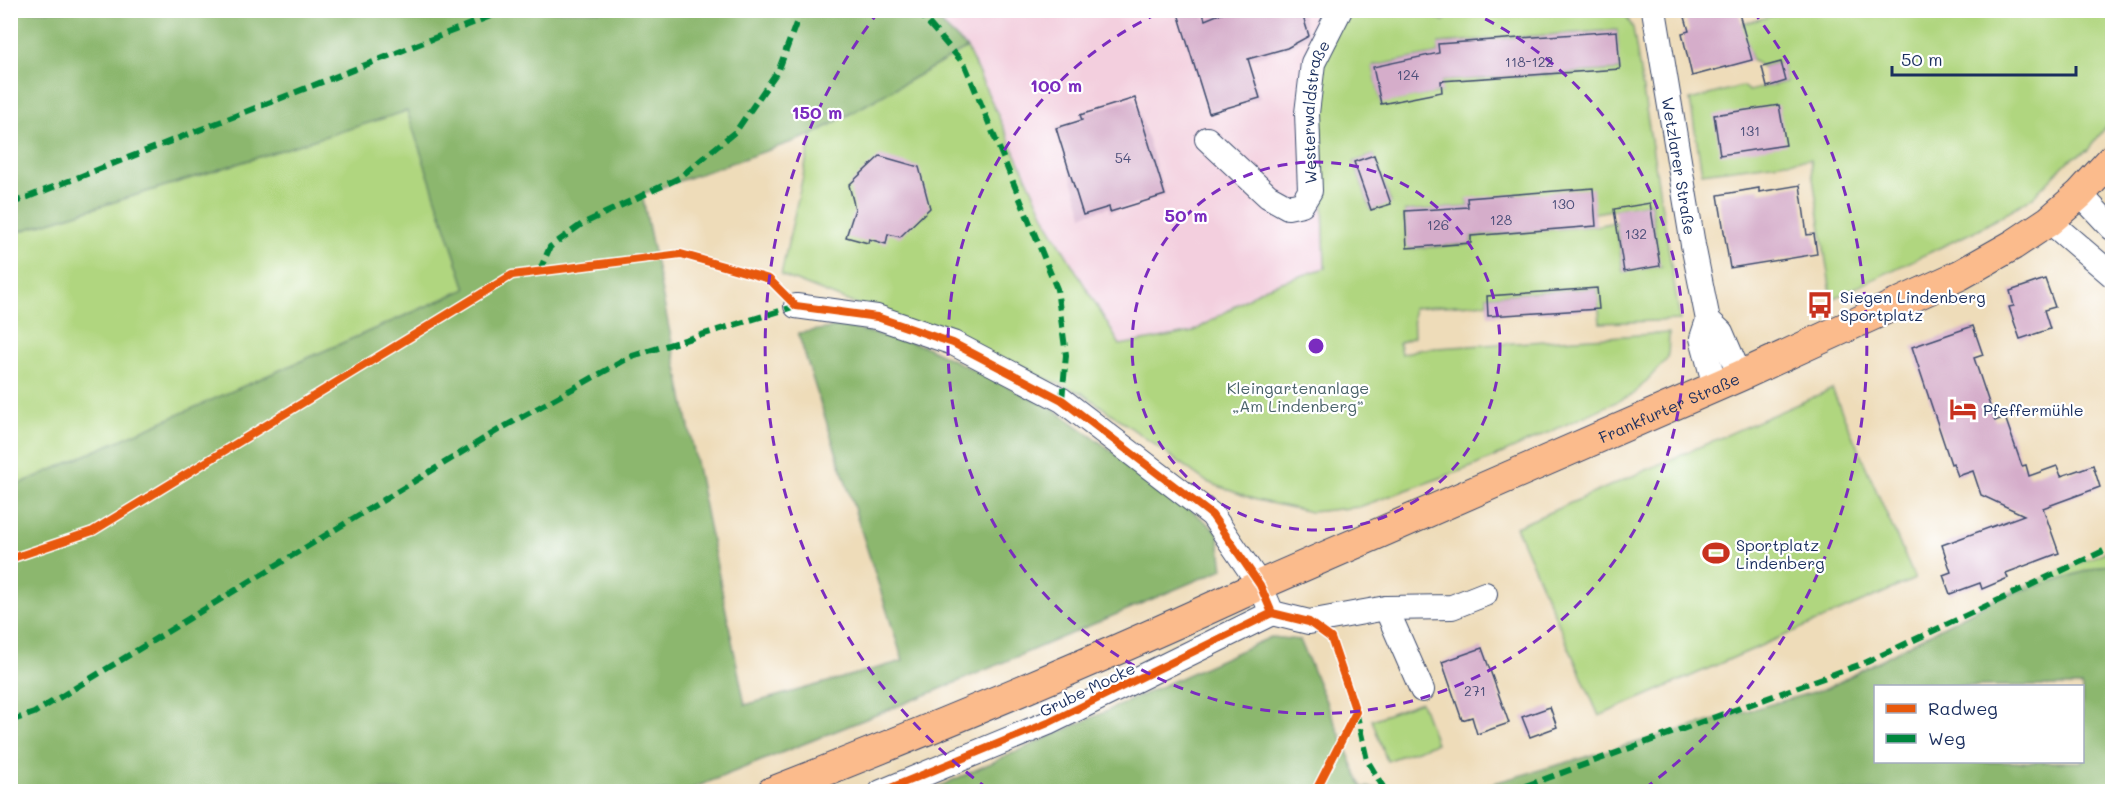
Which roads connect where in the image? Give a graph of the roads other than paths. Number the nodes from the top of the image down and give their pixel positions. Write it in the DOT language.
graph roads {
  1 [pos="1340,10"];
  2 [pos="1654,10"];
  3 [pos="1207,139"];
  4 [pos="2112,159"];
  5 [pos="2080,194"];
  6 [pos="2049,221"];
  7 [pos="2112,228"];
  8 [pos="2112,275"];
  9 [pos="796,306"];
  10 [pos="1727,381"];
  11 [pos="1260,585"];
  12 [pos="1485,594"];
  13 [pos="1386,608"];
  14 [pos="1272,613"];
  15 [pos="1422,690"];
  16 [pos="772,792"];
  17 [pos="881,792"];
  1 -- 3 [label="street, Westerwaldstraße"];
  2 -- 10 [label="street, Wetzlarer Straße"];
  4 -- 5 [label="main road, Frankfurter Straße"];
  5 -- 6 [label="main road, Frankfurter Straße"];
  5 -- 7 [label="street"];
  6 -- 8 [label="street"];
  6 -- 10 [label="main road, Frankfurter Straße"];
  9 -- 11 [label="street"];
  10 -- 11 [label="main road, Frankfurter Straße"];
  11 -- 14 [label="street"];
  11 -- 16 [label="main road, Frankfurter Straße"];
  12 -- 13 [label="street"];
  13 -- 14 [label="street"];
  13 -- 15 [label="street"];
  14 -- 17 [label="street, Grube Mocke"];
}
